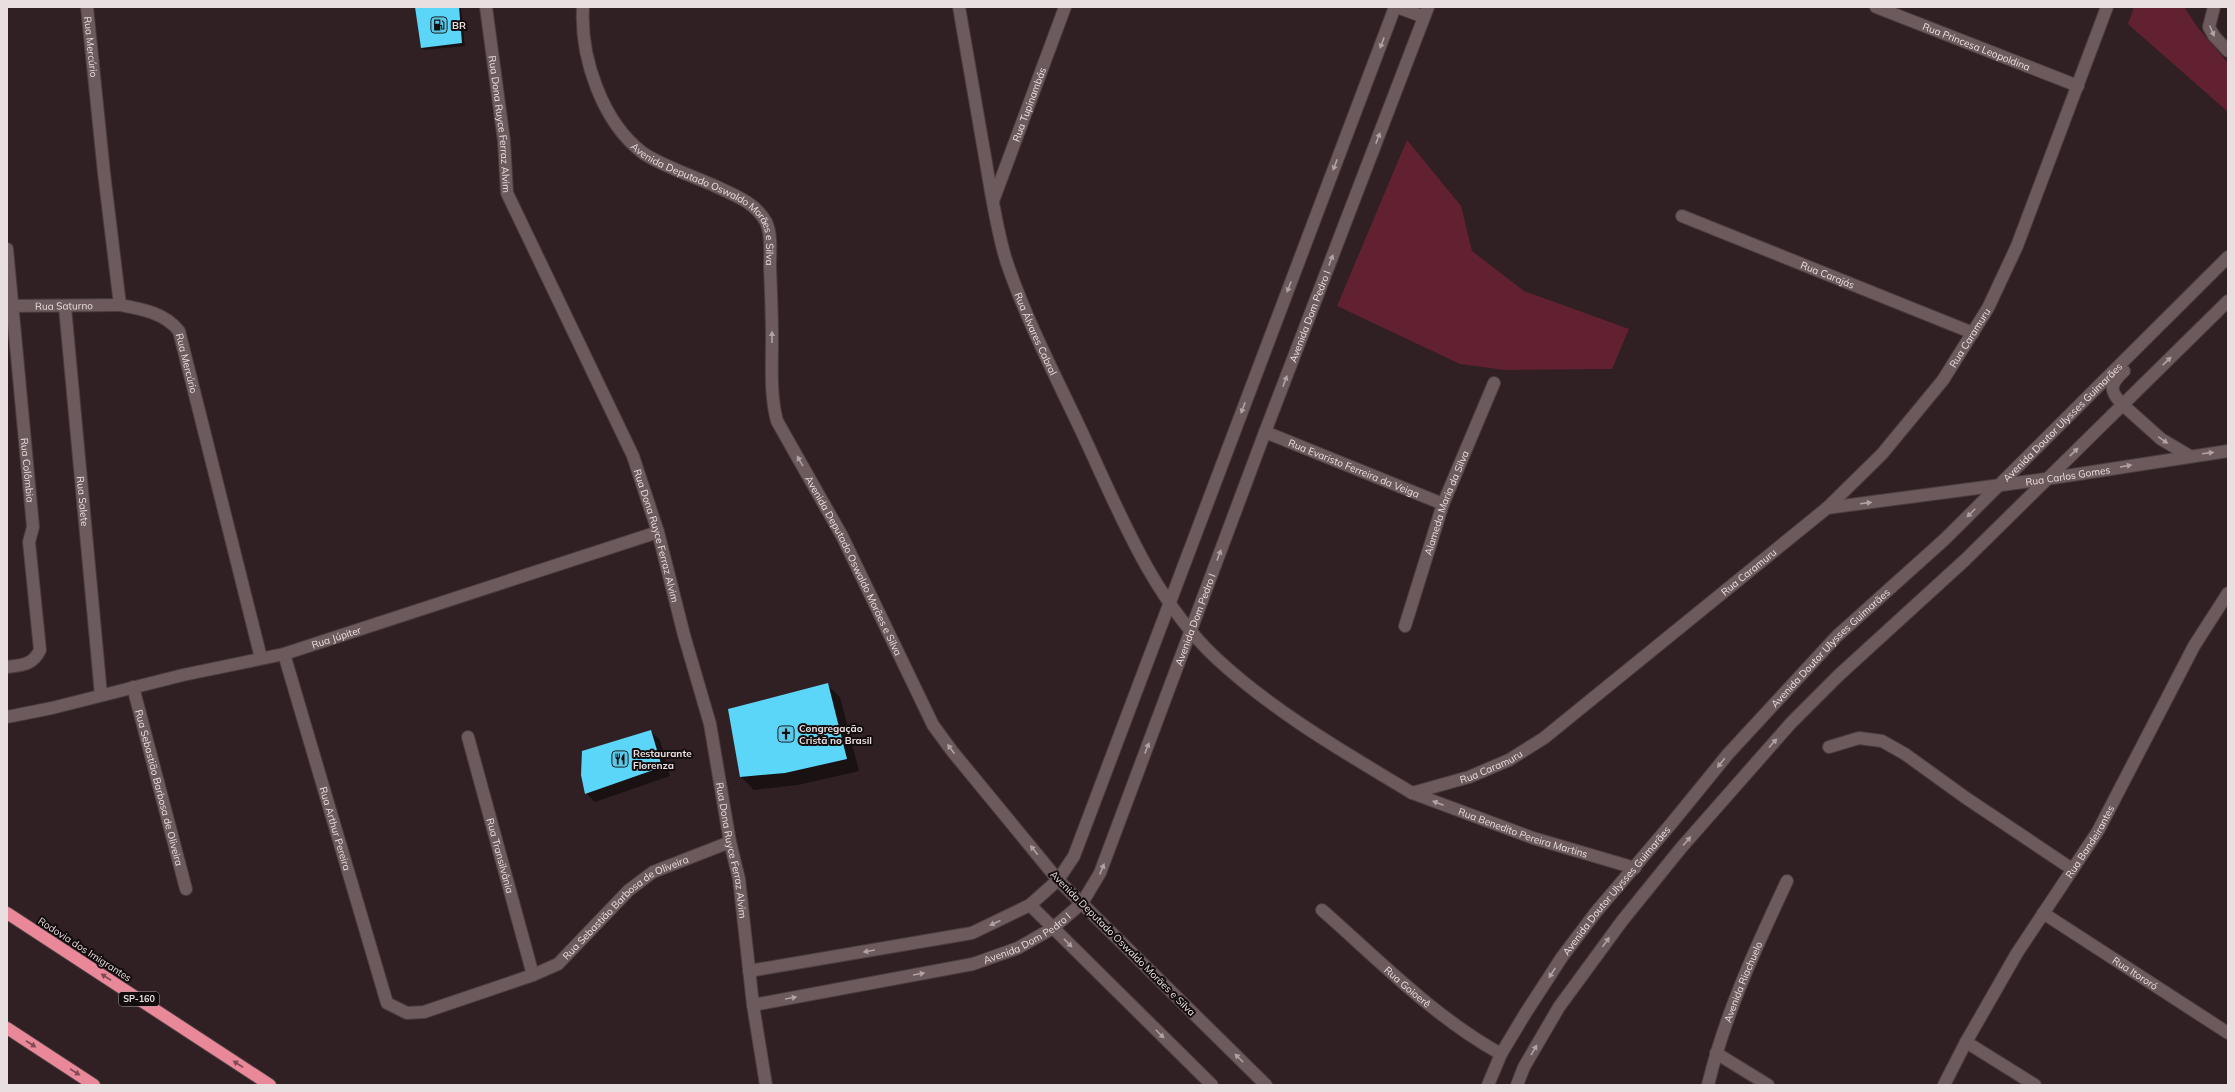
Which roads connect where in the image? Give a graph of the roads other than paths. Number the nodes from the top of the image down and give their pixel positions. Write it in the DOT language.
graph roads {
  1 [pos="87,7"];
  2 [pos="486,7"];
  3 [pos="583,7"];
  4 [pos="959,7"];
  5 [pos="1066,7"];
  6 [pos="1396,7"];
  7 [pos="1876,7"];
  8 [pos="2107,7"];
  9 [pos="2214,7"];
  10 [pos="1426,12"];
  11 [pos="2228,51"];
  12 [pos="2078,86"];
  13 [pos="993,202"];
  14 [pos="1682,216"];
  15 [pos="7,249"];
  16 [pos="2228,257"];
  17 [pos="2209,276"];
  18 [pos="2228,301"];
  19 [pos="120,305"];
  20 [pos="10,306"];
  21 [pos="65,306"];
  22 [pos="1973,333"];
  23 [pos="1494,383"];
  24 [pos="2123,405"];
  25 [pos="1266,432"];
  26 [pos="2228,451"];
  27 [pos="2188,456"];
  28 [pos="2046,479"];
  29 [pos="1999,486"];
  30 [pos="1443,504"];
  31 [pos="1827,508"];
  32 [pos="658,532"];
  33 [pos="2228,593"];
  34 [pos="1169,603"];
  35 [pos="1405,626"];
  36 [pos="1191,631"];
  37 [pos="284,654"];
  38 [pos="261,658"];
  39 [pos="7,667"];
  40 [pos="133,687"];
  41 [pos="101,695"];
  42 [pos="7,717"];
  43 [pos="468,737"];
  44 [pos="1829,747"];
  45 [pos="1412,793"];
  46 [pos="730,842"];
  47 [pos="1635,868"];
  48 [pos="2072,869"];
  49 [pos="1058,880"];
  50 [pos="1787,881"];
  51 [pos="186,889"];
  52 [pos="1082,903"];
  53 [pos="1030,905"];
  54 [pos="1322,910"];
  55 [pos="7,913"];
  56 [pos="2043,913"];
  57 [pos="1053,928"];
  58 [pos="749,971"];
  59 [pos="533,975"];
  60 [pos="387,1003"];
  61 [pos="753,1005"];
  62 [pos="7,1028"];
  63 [pos="2228,1033"];
  64 [pos="1966,1042"];
  65 [pos="1716,1053"];
  66 [pos="1502,1054"];
  67 [pos="94,1085"];
  68 [pos="270,1085"];
  69 [pos="766,1085"];
  70 [pos="1212,1085"];
  71 [pos="1266,1085"];
  72 [pos="1488,1085"];
  73 [pos="1517,1085"];
  74 [pos="1708,1085"];
  75 [pos="1768,1085"];
  76 [pos="1944,1085"];
  77 [pos="2035,1085"];
  1 -- 19 [label="street, Rua Mercúrio"];
  2 -- 32 [label="street, Rua Dona Ruyce Ferraz Alvim"];
  49 -- 3 [label="street, Avenida Deputado Oswaldo Morães e Silva, one-way"];
  4 -- 13 [label="street, Rua Álvares Cabral"];
  5 -- 13 [label="street, Rua Tupinambás"];
  6 -- 10 [label="street"];
  6 -- 34 [label="street, one-way"];
  7 -- 12 [label="street, Rua Princesa Leopoldina"];
  8 -- 12 [label="street, Rua Caramuru"];
  9 -- 11 [label="street, one-way"];
  25 -- 10 [label="street, Avenida Dom Pedro I, one-way"];
  12 -- 22 [label="street, Rua Caramuru"];
  13 -- 34 [label="street, Rua Álvares Cabral"];
  14 -- 22 [label="street, Rua Carajás"];
  15 -- 20 [label="street, Rua Colômbia"];
  16 -- 17 [label="street, Avenida Doutor Ulysses Guimarães"];
  17 -- 24 [label="street"];
  17 -- 29 [label="street, Avenida Doutor Ulysses Guimarães"];
  24 -- 18 [label="street, one-way"];
  19 -- 21 [label="street, Rua Saturno"];
  19 -- 38 [label="street, Rua Mercúrio"];
  20 -- 21 [label="street, Rua Saturno"];
  20 -- 39 [label="street, Rua Colômbia"];
  21 -- 41 [label="street, Rua Salete"];
  22 -- 31 [label="street, Rua Caramuru"];
  23 -- 30 [label="street, Alameda Maria da Silva"];
  24 -- 27 [label="street, one-way"];
  28 -- 24 [label="street, one-way"];
  25 -- 30 [label="street, Rua Evaristo Ferreira da Veiga"];
  36 -- 25 [label="street, Avenida Dom Pedro I, one-way"];
  27 -- 26 [label="street, Rua Carlos Gomes, one-way"];
  28 -- 27 [label="street, Rua Carlos Gomes, one-way"];
  28 -- 29 [label="street, Rua Carlos Gomes"];
  73 -- 28 [label="street, one-way"];
  31 -- 29 [label="street, Rua Carlos Gomes, one-way"];
  29 -- 47 [label="street, Avenida Doutor Ulysses Guimarães, one-way"];
  30 -- 35 [label="street, Alameda Maria da Silva"];
  31 -- 45 [label="street, Rua Caramuru"];
  32 -- 37 [label="street, Rua Júpiter"];
  32 -- 46 [label="street, Rua Dona Ruyce Ferraz Alvim"];
  33 -- 48 [label="street, Rua Bandeirantes"];
  34 -- 36 [label="street, Rua Álvares Cabral"];
  34 -- 49 [label="street"];
  36 -- 45 [label="street"];
  52 -- 36 [label="street, Avenida Dom Pedro I, one-way"];
  37 -- 38 [label="street, Rua Júpiter"];
  37 -- 60 [label="street, Rua Arthur Pereira"];
  38 -- 40 [label="street, Rua Júpiter"];
  40 -- 41 [label="street, Rua Júpiter"];
  40 -- 51 [label="street, Rua Sebastião Barbosa de Oliveira"];
  41 -- 42 [label="street, Rua Júpiter"];
  43 -- 59 [label="street, Rua Transilvânia"];
  44 -- 48 [label="street"];
  47 -- 45 [label="street, Rua Benedito Pereira Martins, one-way"];
  46 -- 58 [label="street, Rua Dona Ruyce Ferraz Alvim"];
  46 -- 59 [label="street, Rua Sebastião Barbosa de Oliveira"];
  47 -- 66 [label="street, Avenida Doutor Ulysses Guimarães, one-way"];
  48 -- 56 [label="street, Rua Bandeirantes"];
  49 -- 52 [label="street, Avenida Deputado Oswaldo Morães e Silva"];
  49 -- 53 [label="street"];
  50 -- 65 [label="street, Avenida Riachuelo"];
  52 -- 57 [label="street, Avenida Dom Pedro I"];
  71 -- 52 [label="street, Avenida Deputado Oswaldo Morães e Silva, one-way"];
  53 -- 57 [label="street"];
  53 -- 58 [label="street, one-way"];
  54 -- 66 [label="street, Rua Goioerê"];
  68 -- 55 [label="highway, Rodovia dos Imigrantes / SP-160, one-way"];
  56 -- 63 [label="street, Rua Itororó"];
  56 -- 64 [label="street, Rua Bandeirantes"];
  61 -- 57 [label="street, Avenida Dom Pedro I, one-way"];
  57 -- 70 [label="street, one-way"];
  58 -- 61 [label="street, Rua Dona Ruyce Ferraz Alvim"];
  59 -- 60 [label="street, Rua Sebastião Barbosa de Oliveira"];
  61 -- 69 [label="street, Rua Dona Ruyce Ferraz Alvim"];
  62 -- 67 [label="highway, one-way"];
  64 -- 76 [label="street, Rua Bandeirantes"];
  64 -- 77 [label="street"];
  65 -- 74 [label="street, Avenida Riachuelo"];
  65 -- 75 [label="street"];
  66 -- 72 [label="street, Avenida Doutor Ulysses Guimarães"];
}
